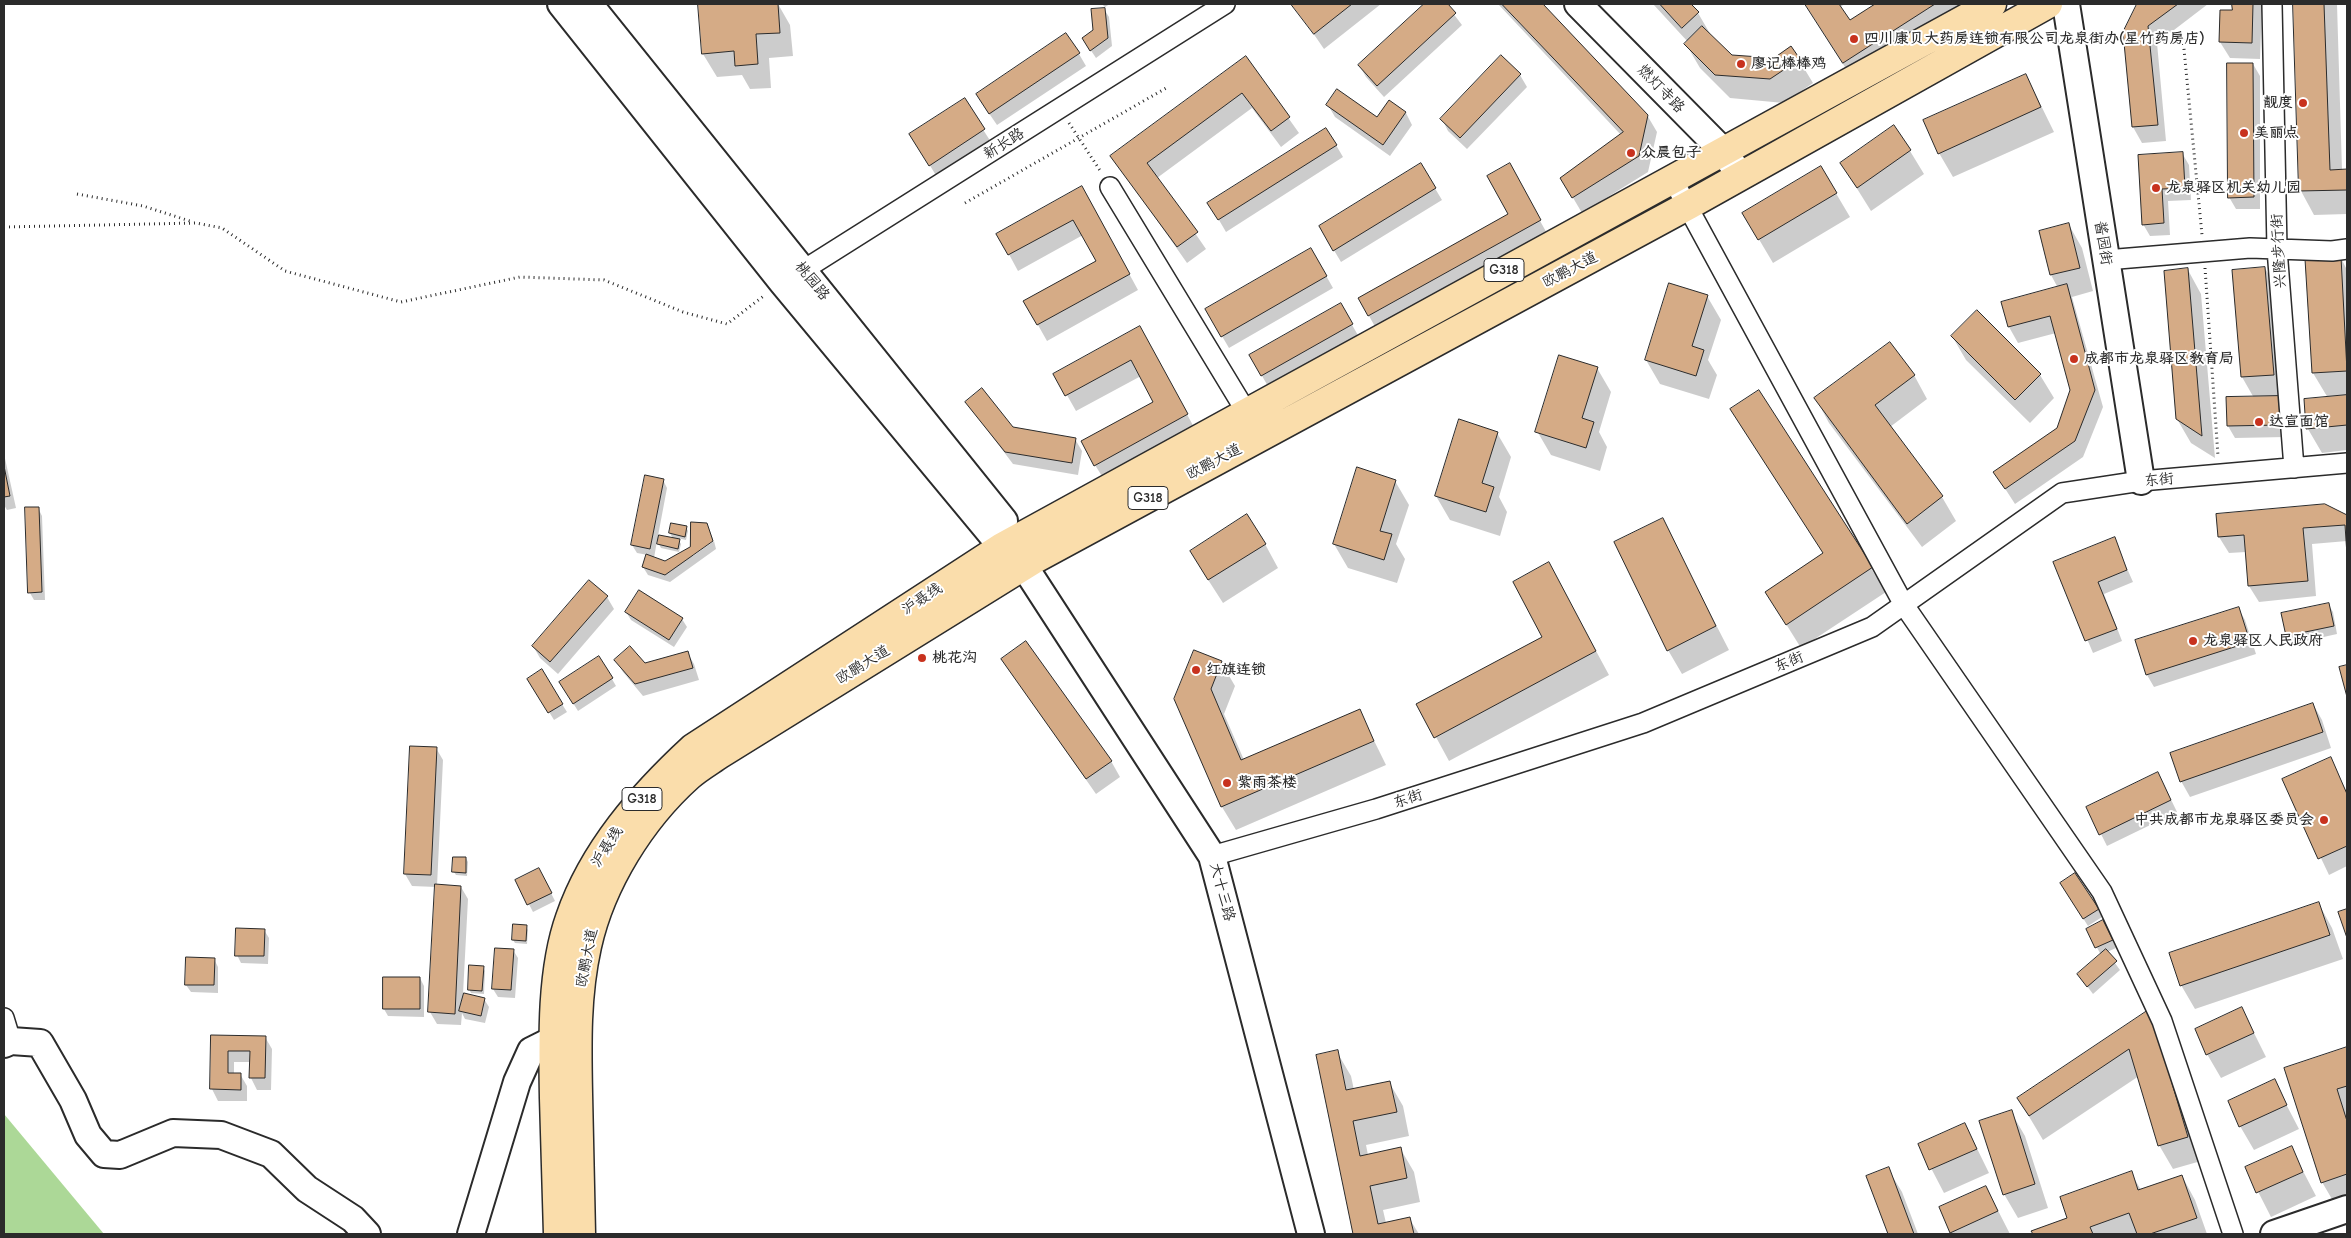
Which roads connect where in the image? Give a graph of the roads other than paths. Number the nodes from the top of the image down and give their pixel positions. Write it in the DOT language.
graph roads {
  1 [pos="561,4"];
  2 [pos="589,4"];
  3 [pos="1225,4"];
  4 [pos="1578,4"];
  5 [pos="1992,4"];
  6 [pos="2048,4"];
  7 [pos="2066,4"];
  8 [pos="2272,4"];
  9 [pos="1722,150"];
  10 [pos="1741,176"];
  11 [pos="1672,178"];
  12 [pos="1110,187"];
  13 [pos="1689,205"];
  14 [pos="2278,249"];
  15 [pos="2347,249"];
  16 [pos="2106,260"];
  17 [pos="793,277"];
  18 [pos="1247,413"];
  19 [pos="2347,463"];
  20 [pos="2294,468"];
  21 [pos="2141,481"];
  22 [pos="1019,556"];
  23 [pos="1904,605"];
  24 [pos="1212,856"];
  25 [pos="6,1034"];
  26 [pos="553,1040"];
  27 [pos="2347,1209"];
  28 [pos="367,1234"];
  29 [pos="471,1234"];
  30 [pos="558,1234"];
  31 [pos="581,1234"];
  32 [pos="1311,1234"];
  33 [pos="2233,1234"];
  34 [pos="2274,1234"];
  1 -- 17 [label="street"];
  2 -- 17 [label="street, 桃园路"];
  3 -- 17 [label="street, 新长路"];
  4 -- 9 [label="street, 燃灯寺路"];
  5 -- 9 [label="highway, 欧鹏大道 / G318"];
  6 -- 10 [label="highway, 欧鹏大道 / G318"];
  7 -- 16 [label="street, 酱园街"];
  8 -- 14 [label="street, 兴隆步行街"];
  9 -- 10 [label="street, 燃灯寺路"];
  9 -- 11 [label="highway, 欧鹏大道 / G318"];
  10 -- 13 [label="highway, 欧鹏大道 / G318"];
  11 -- 13 [label="street"];
  11 -- 18 [label="highway, 欧鹏大道 / G318"];
  12 -- 18 [label="street"];
  13 -- 22 [label="highway, 欧鹏大道 / G318"];
  13 -- 23 [label="street"];
  14 -- 15 [label="street"];
  14 -- 16 [label="street"];
  14 -- 20 [label="street, 兴隆步行街"];
  16 -- 21 [label="street, 酱园街"];
  17 -- 22 [label="street, 桃园路"];
  18 -- 22 [label="highway, 欧鹏大道 / G318"];
  19 -- 20 [label="street, 东街"];
  20 -- 21 [label="street, 东街"];
  21 -- 23 [label="street, 东街"];
  22 -- 24 [label="street, 大十三路"];
  22 -- 26 [label="highway, 沪聂线 / G318"];
  22 -- 31 [label="highway, 欧鹏大道 / G318"];
  23 -- 24 [label="street, 东街"];
  23 -- 33 [label="street"];
  24 -- 32 [label="street, 大十三路"];
  25 -- 28 [label="street"];
  26 -- 29 [label="street"];
  26 -- 30 [label="highway, 沪聂线 / G318"];
  27 -- 34 [label="street"];
}
